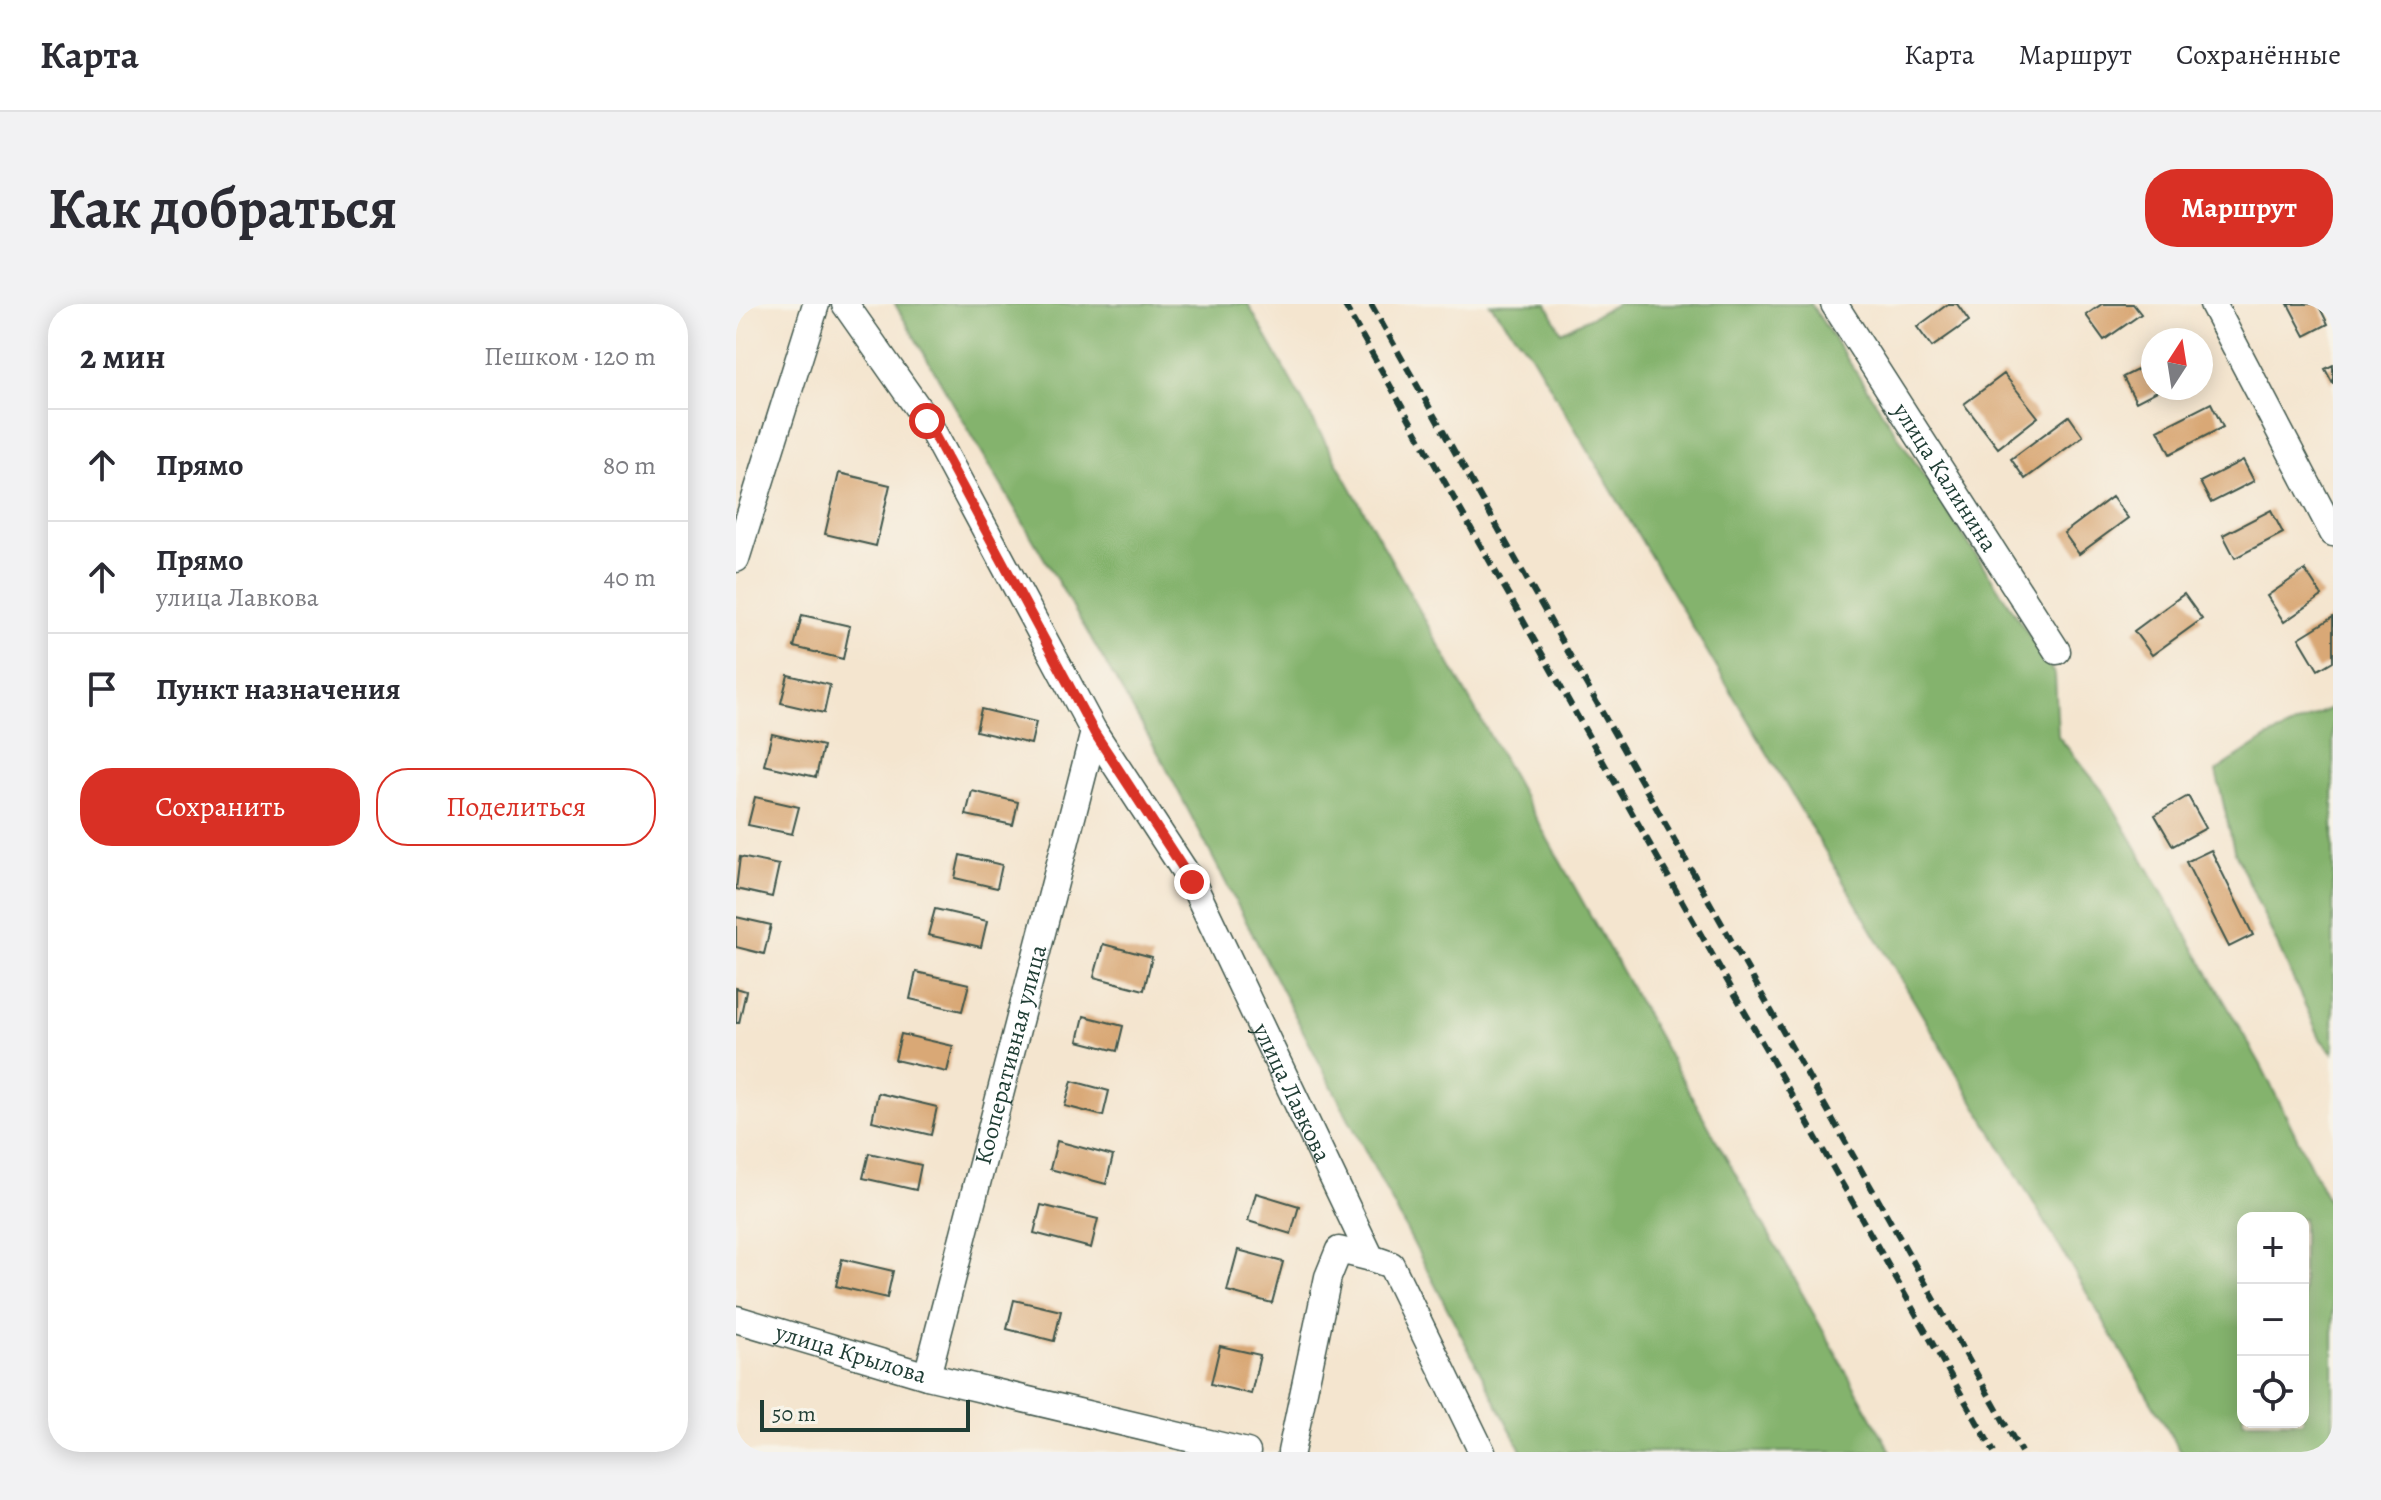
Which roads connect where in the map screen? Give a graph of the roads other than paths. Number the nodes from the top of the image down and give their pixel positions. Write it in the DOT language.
graph roads {
  1 [pos="816,304"];
  2 [pos="845,304"];
  3 [pos="1834,304"];
  4 [pos="2213,304"];
  5 [pos="2333,533"];
  6 [pos="736,559"];
  7 [pos="2057,651"];
  8 [pos="1094,732"];
  9 [pos="1371,1258"];
  10 [pos="736,1319"];
  11 [pos="927,1376"];
  12 [pos="1247,1452"];
  13 [pos="1291,1452"];
  14 [pos="1482,1452"];
  1 -- 6 [label="street"];
  2 -- 8 [label="street, улица Лавкова"];
  3 -- 7 [label="street, улица Калинина"];
  4 -- 5 [label="street"];
  8 -- 9 [label="street, улица Лавкова"];
  8 -- 11 [label="street, Кооперативная улица"];
  9 -- 13 [label="street"];
  9 -- 14 [label="street, улица Лавкова"];
  10 -- 11 [label="street, улица Крылова"];
  11 -- 12 [label="street, улица Крылова"];
}
